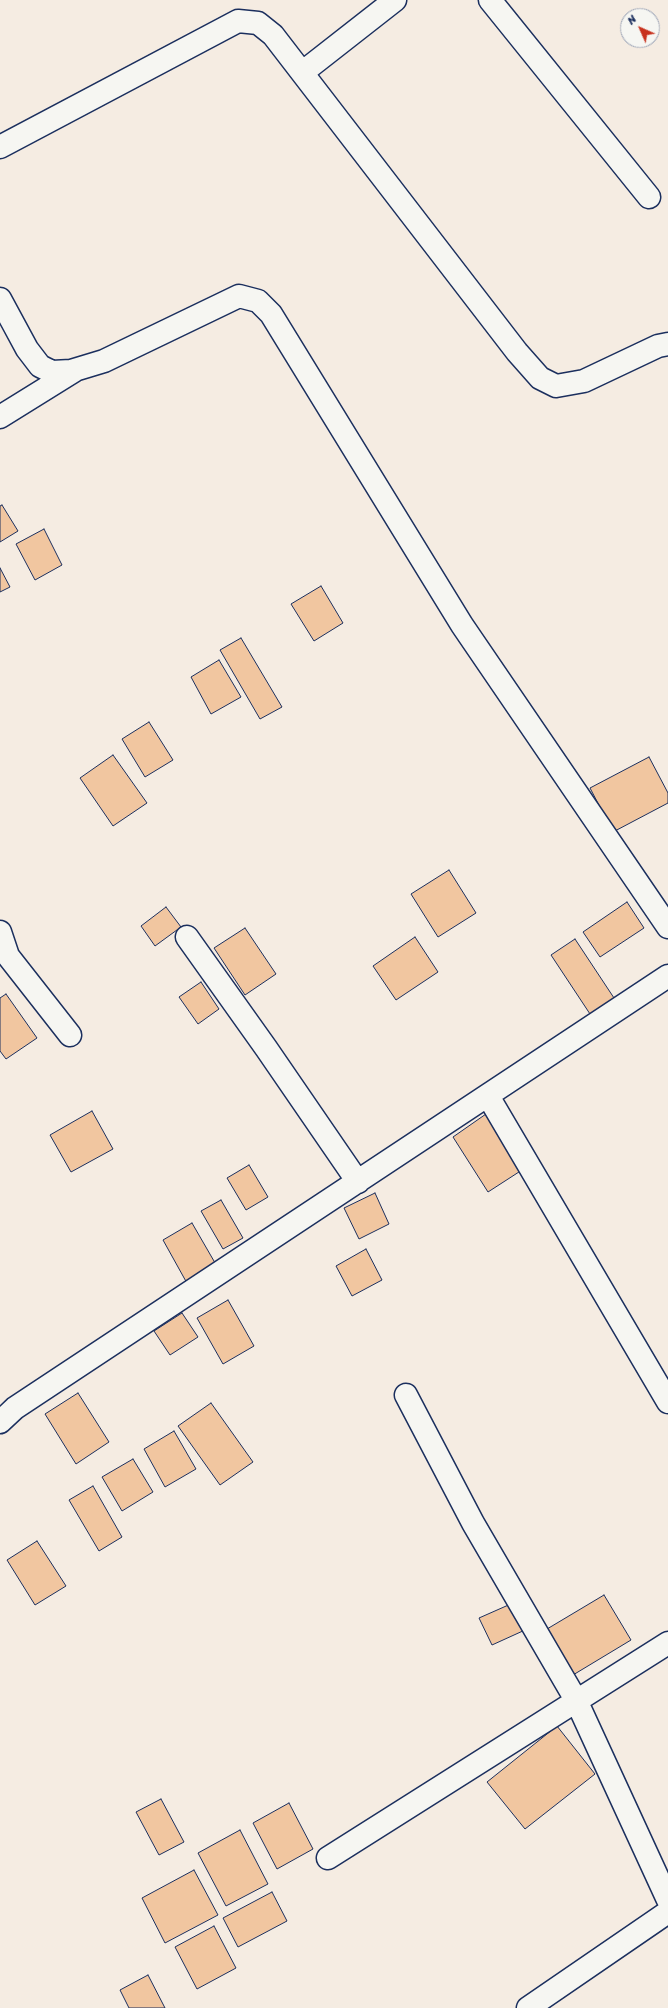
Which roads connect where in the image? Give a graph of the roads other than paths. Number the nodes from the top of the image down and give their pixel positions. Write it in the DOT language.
graph roads {
  1 [pos="395,0"];
  2 [pos="490,0"];
  3 [pos="303,72"];
  4 [pos="0,147"];
  5 [pos="649,197"];
  6 [pos="0,299"];
  7 [pos="668,344"];
  8 [pos="78,368"];
  9 [pos="0,416"];
  10 [pos="668,927"];
  11 [pos="0,932"];
  12 [pos="187,937"];
  13 [pos="668,976"];
  14 [pos="70,1035"];
  15 [pos="488,1096"];
  16 [pos="358,1182"];
  17 [pos="406,1395"];
  18 [pos="668,1402"];
  19 [pos="0,1422"];
  20 [pos="668,1643"];
  21 [pos="576,1700"];
  22 [pos="328,1858"];
  23 [pos="668,1900"];
  24 [pos="668,1912"];
  25 [pos="528,2008"];
  1 -- 3 [label="street"];
  2 -- 5 [label="street"];
  3 -- 4 [label="street"];
  3 -- 7 [label="street"];
  6 -- 8 [label="street"];
  8 -- 9 [label="street"];
  8 -- 10 [label="street"];
  11 -- 14 [label="street"];
  12 -- 16 [label="street"];
  13 -- 15 [label="street"];
  15 -- 16 [label="street"];
  15 -- 18 [label="street"];
  16 -- 19 [label="street"];
  17 -- 21 [label="street"];
  20 -- 21 [label="street"];
  21 -- 22 [label="street"];
  21 -- 23 [label="street"];
  24 -- 25 [label="street"];
}
